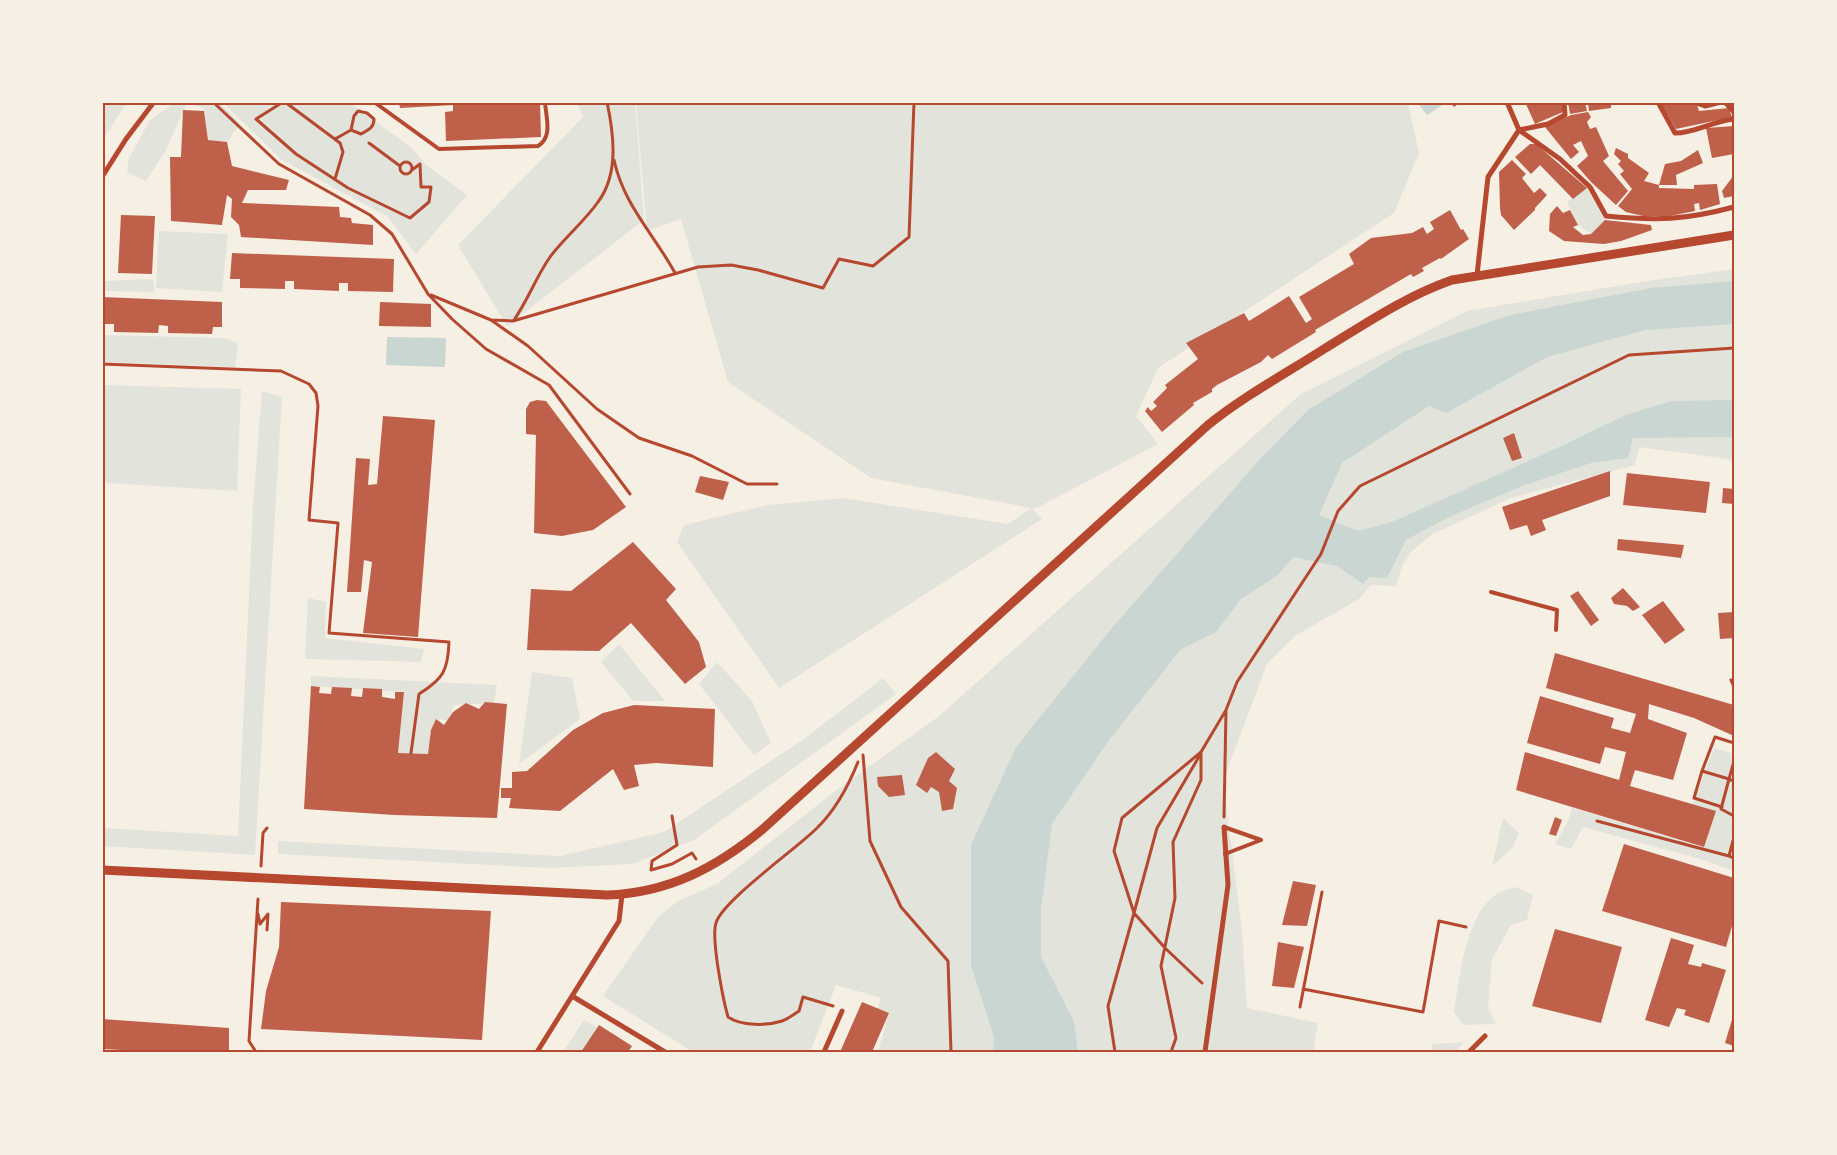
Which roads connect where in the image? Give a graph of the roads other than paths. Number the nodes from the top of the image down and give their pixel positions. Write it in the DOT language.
graph roads {
  1 [pos="154,102"];
  2 [pos="374,102"];
  3 [pos="545,102"];
  4 [pos="1507,102"];
  5 [pos="1564,102"];
  6 [pos="1658,102"];
  7 [pos="1694,102"];
  8 [pos="1723,102"];
  9 [pos="1734,112"];
  10 [pos="1734,119"];
  11 [pos="1519,130"];
  12 [pos="102,176"];
  13 [pos="1734,207"];
  14 [pos="1734,236"];
  15 [pos="1477,275"];
  16 [pos="1491,592"];
  17 [pos="1556,630"];
  18 [pos="1224,827"];
  19 [pos="1225,854"];
  20 [pos="102,870"];
  21 [pos="622,895"];
  22 [pos="572,996"];
  23 [pos="842,1011"];
  24 [pos="1485,1036"];
  25 [pos="537,1052"];
  26 [pos="665,1052"];
  27 [pos="824,1052"];
  28 [pos="1205,1052"];
  29 [pos="1469,1052"];
  1 -- 12 [label="street"];
  2 -- 3 [label="lane"];
  4 -- 11 [label="street"];
  5 -- 11 [label="street"];
  6 -- 10 [label="street"];
  7 -- 8 [label="street"];
  8 -- 9 [label="street"];
  11 -- 13 [label="street"];
  11 -- 15 [label="street"];
  14 -- 15 [label="street"];
  15 -- 21 [label="street"];
  16 -- 17 [label="lane"];
  18 -- 19 [label="street"];
  18 -- 19 [label="lane"];
  19 -- 28 [label="street"];
  20 -- 21 [label="street"];
  21 -- 22 [label="street"];
  22 -- 25 [label="street"];
  22 -- 26 [label="street"];
  23 -- 27 [label="street"];
  24 -- 29 [label="street"];
}
